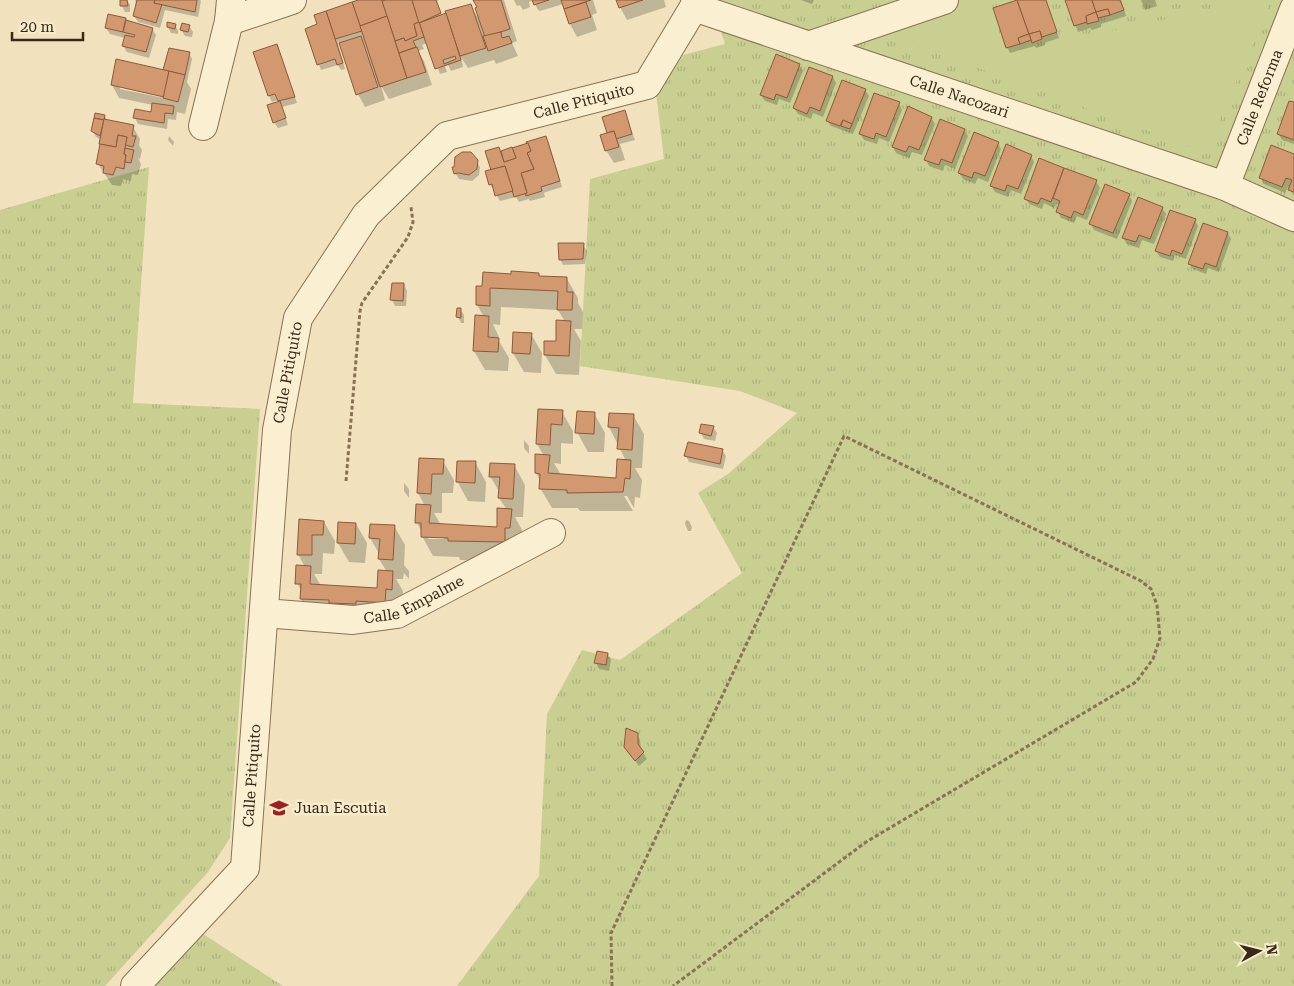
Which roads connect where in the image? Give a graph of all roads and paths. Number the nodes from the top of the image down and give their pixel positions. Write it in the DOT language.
graph roads {
  1 [pos="292,0"];
  2 [pos="944,0"];
  3 [pos="693,4"];
  4 [pos="1294,9"];
  5 [pos="230,10"];
  6 [pos="808,46"];
  7 [pos="203,126"];
  8 [pos="408,174"];
  9 [pos="1225,186"];
  10 [pos="1294,217"];
  11 [pos="346,481"];
  12 [pos="551,533"];
  13 [pos="264,613"];
  14 [pos="135,986"];
  15 [pos="612,986"];
  16 [pos="673,986"];
  1 -- 5 [label="street"];
  2 -- 6 [label="street"];
  3 -- 6 [label="street, Calle Nacozari"];
  3 -- 8 [label="street, Calle Pitiquito"];
  4 -- 9 [label="street, Calle Reforma"];
  5 -- 7 [label="street"];
  6 -- 9 [label="street, Calle Nacozari"];
  8 -- 11 [label="path"];
  8 -- 13 [label="street, Calle Pitiquito"];
  9 -- 10 [label="street, Calle Nacozari"];
  12 -- 13 [label="street, Calle Empalme"];
  13 -- 14 [label="street, Calle Pitiquito"];
  15 -- 16 [label="path"];
}
